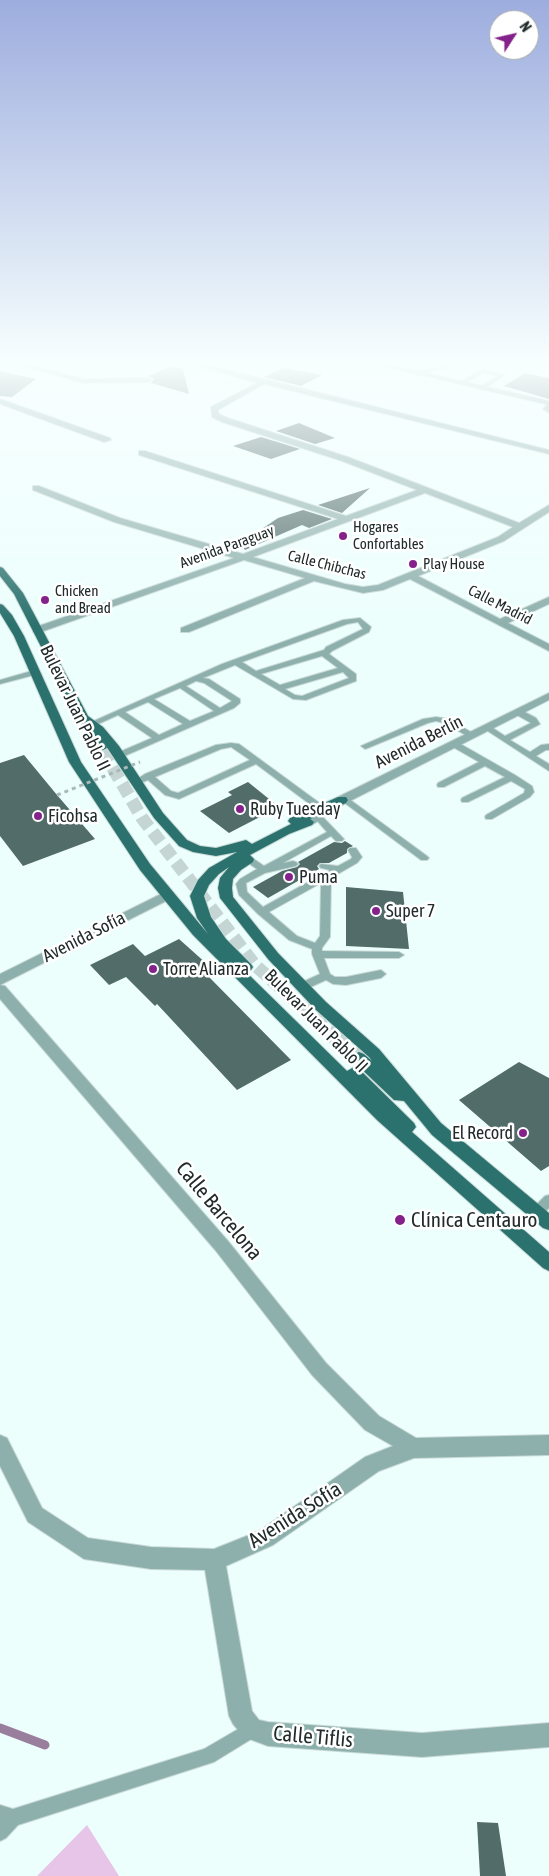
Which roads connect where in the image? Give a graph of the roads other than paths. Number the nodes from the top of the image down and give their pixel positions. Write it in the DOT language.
graph roads {
  1 [pos="316,450"];
  2 [pos="142,453"];
  3 [pos="36,488"];
  4 [pos="425,490"];
  5 [pos="549,508"];
  6 [pos="346,519"];
  7 [pos="521,527"];
  8 [pos="245,557"];
  9 [pos="0,570"];
  10 [pos="411,576"];
  11 [pos="314,578"];
  12 [pos="0,584"];
  13 [pos="549,600"];
  14 [pos="3,607"];
  15 [pos="27,610"];
  16 [pos="500,622"];
  17 [pos="37,630"];
  18 [pos="185,630"];
  19 [pos="549,648"];
  20 [pos="326,652"];
  21 [pos="236,662"];
  22 [pos="344,669"];
  23 [pos="35,672"];
  24 [pos="256,673"];
  25 [pos="195,679"];
  26 [pos="0,682"];
  27 [pos="180,685"];
  28 [pos="279,688"];
  29 [pos="549,696"];
  30 [pos="148,699"];
  31 [pos="220,711"];
  32 [pos="119,712"];
  33 [pos="518,712"];
  34 [pos="87,720"];
  35 [pos="189,724"];
  36 [pos="487,728"];
  37 [pos="472,735"];
  38 [pos="158,738"];
  39 [pos="505,739"];
  40 [pos="454,744"];
  41 [pos="365,746"];
  42 [pos="549,747"];
  43 [pos="101,748"];
  44 [pos="120,755"];
  45 [pos="530,756"];
  46 [pos="256,761"];
  47 [pos="486,762"];
  48 [pos="549,768"];
  49 [pos="512,777"];
  50 [pos="143,779"];
  51 [pos="441,785"];
  52 [pos="344,800"];
  53 [pos="465,800"];
  54 [pos="316,816"];
  55 [pos="488,817"];
  56 [pos="353,850"];
  57 [pos="424,858"];
  58 [pos="248,859"];
  59 [pos="294,864"];
  60 [pos="264,870"];
  61 [pos="325,871"];
  62 [pos="167,895"];
  63 [pos="261,912"];
  64 [pos="317,950"];
  65 [pos="399,955"];
  66 [pos="381,974"];
  67 [pos="326,976"];
  68 [pos="0,980"];
  69 [pos="302,987"];
  70 [pos="0,990"];
  71 [pos="359,1058"];
  72 [pos="438,1131"];
  73 [pos="549,1200"];
  74 [pos="492,1213"];
  75 [pos="536,1213"];
  76 [pos="549,1223"];
  77 [pos="549,1263"];
  78 [pos="549,1444"];
  79 [pos="0,1445"];
  80 [pos="414,1448"];
  81 [pos="214,1560"];
  82 [pos="252,1729"];
  83 [pos="549,1735"];
  84 [pos="6,1816"];
  85 [pos="0,1832"];
  1 -- 4 [label="street"];
  2 -- 6 [label="street"];
  3 -- 8 [label="street, Calle Chibchas"];
  4 -- 6 [label="street, Avenida Paraguay"];
  4 -- 7 [label="street"];
  5 -- 7 [label="street, Calle Chibchas"];
  6 -- 8 [label="street, Avenida Paraguay"];
  7 -- 10 [label="street, Calle Chibchas"];
  8 -- 11 [label="street, Calle Chibchas"];
  8 -- 17 [label="street, Avenida Paraguay"];
  9 -- 15 [label="main road, Bulevar Juan Pablo II"];
  10 -- 11 [label="street, Calle Chibchas"];
  10 -- 16 [label="street, Calle Madrid"];
  11 -- 18 [label="street"];
  12 -- 15 [label="main road, Bulevar Juan Pablo II"];
  13 -- 16 [label="street"];
  14 -- 23 [label="main road, Bulevar Juan Pablo II"];
  15 -- 17 [label="main road, Bulevar Juan Pablo II"];
  16 -- 19 [label="street, Calle Madrid"];
  17 -- 34 [label="main road, Bulevar Juan Pablo II"];
  20 -- 21 [label="lane"];
  20 -- 22 [label="lane"];
  20 -- 24 [label="lane"];
  21 -- 24 [label="lane"];
  21 -- 25 [label="lane"];
  22 -- 28 [label="lane"];
  22 -- 28 [label="lane"];
  23 -- 26 [label="lane"];
  23 -- 62 [label="main road, Bulevar Juan Pablo II"];
  24 -- 28 [label="lane"];
  25 -- 27 [label="lane"];
  25 -- 31 [label="lane"];
  27 -- 30 [label="lane"];
  27 -- 31 [label="lane"];
  29 -- 33 [label="street, Avenida Berlín"];
  30 -- 32 [label="lane"];
  30 -- 35 [label="lane"];
  31 -- 35 [label="lane"];
  32 -- 34 [label="lane"];
  32 -- 38 [label="lane"];
  33 -- 36 [label="street, Avenida Berlín"];
  33 -- 39 [label="lane"];
  34 -- 43 [label="main road, Bulevar Juan Pablo II"];
  34 -- 44 [label="main road"];
  35 -- 38 [label="lane"];
  36 -- 37 [label="street, Avenida Berlín"];
  36 -- 39 [label="lane"];
  37 -- 40 [label="street, Avenida Berlín"];
  37 -- 41 [label="lane"];
  38 -- 44 [label="lane"];
  39 -- 45 [label="lane"];
  40 -- 47 [label="lane"];
  40 -- 52 [label="street, Avenida Berlín"];
  42 -- 45 [label="lane"];
  44 -- 50 [label="main road"];
  45 -- 48 [label="lane"];
  46 -- 50 [label="lane"];
  46 -- 50 [label="lane"];
  46 -- 54 [label="lane"];
  47 -- 49 [label="lane"];
  47 -- 51 [label="lane"];
  49 -- 53 [label="lane"];
  49 -- 55 [label="lane"];
  50 -- 54 [label="main road"];
  52 -- 54 [label="street, Avenida Berlín"];
  52 -- 57 [label="lane"];
  54 -- 58 [label="main road"];
  54 -- 60 [label="lane"];
  54 -- 74 [label="main road"];
  56 -- 61 [label="lane"];
  58 -- 60 [label="lane"];
  58 -- 69 [label="main road"];
  59 -- 60 [label="lane"];
  60 -- 63 [label="lane"];
  61 -- 63 [label="lane"];
  61 -- 64 [label="lane"];
  62 -- 68 [label="street, Avenida Sofía"];
  62 -- 74 [label="main road, Bulevar Juan Pablo II"];
  63 -- 64 [label="lane"];
  64 -- 65 [label="lane"];
  64 -- 67 [label="lane"];
  66 -- 67 [label="lane"];
  67 -- 69 [label="lane"];
  69 -- 72 [label="main road"];
  70 -- 80 [label="street, Calle Barcelona"];
  71 -- 72 [label="main road, Bulevar Juan Pablo II"];
  72 -- 75 [label="main road, Bulevar Juan Pablo II"];
  73 -- 75 [label="lane"];
  74 -- 77 [label="main road, Bulevar Juan Pablo II"];
  75 -- 76 [label="main road, Bulevar Juan Pablo II"];
  78 -- 80 [label="street, Avenida Sofía"];
  79 -- 81 [label="street, Avenida Sofía"];
  80 -- 81 [label="street, Avenida Sofía"];
  81 -- 82 [label="street, Calle Tiflis"];
  82 -- 83 [label="street, Calle Tiflis"];
  82 -- 84 [label="lane"];
  84 -- 85 [label="lane"];
}
